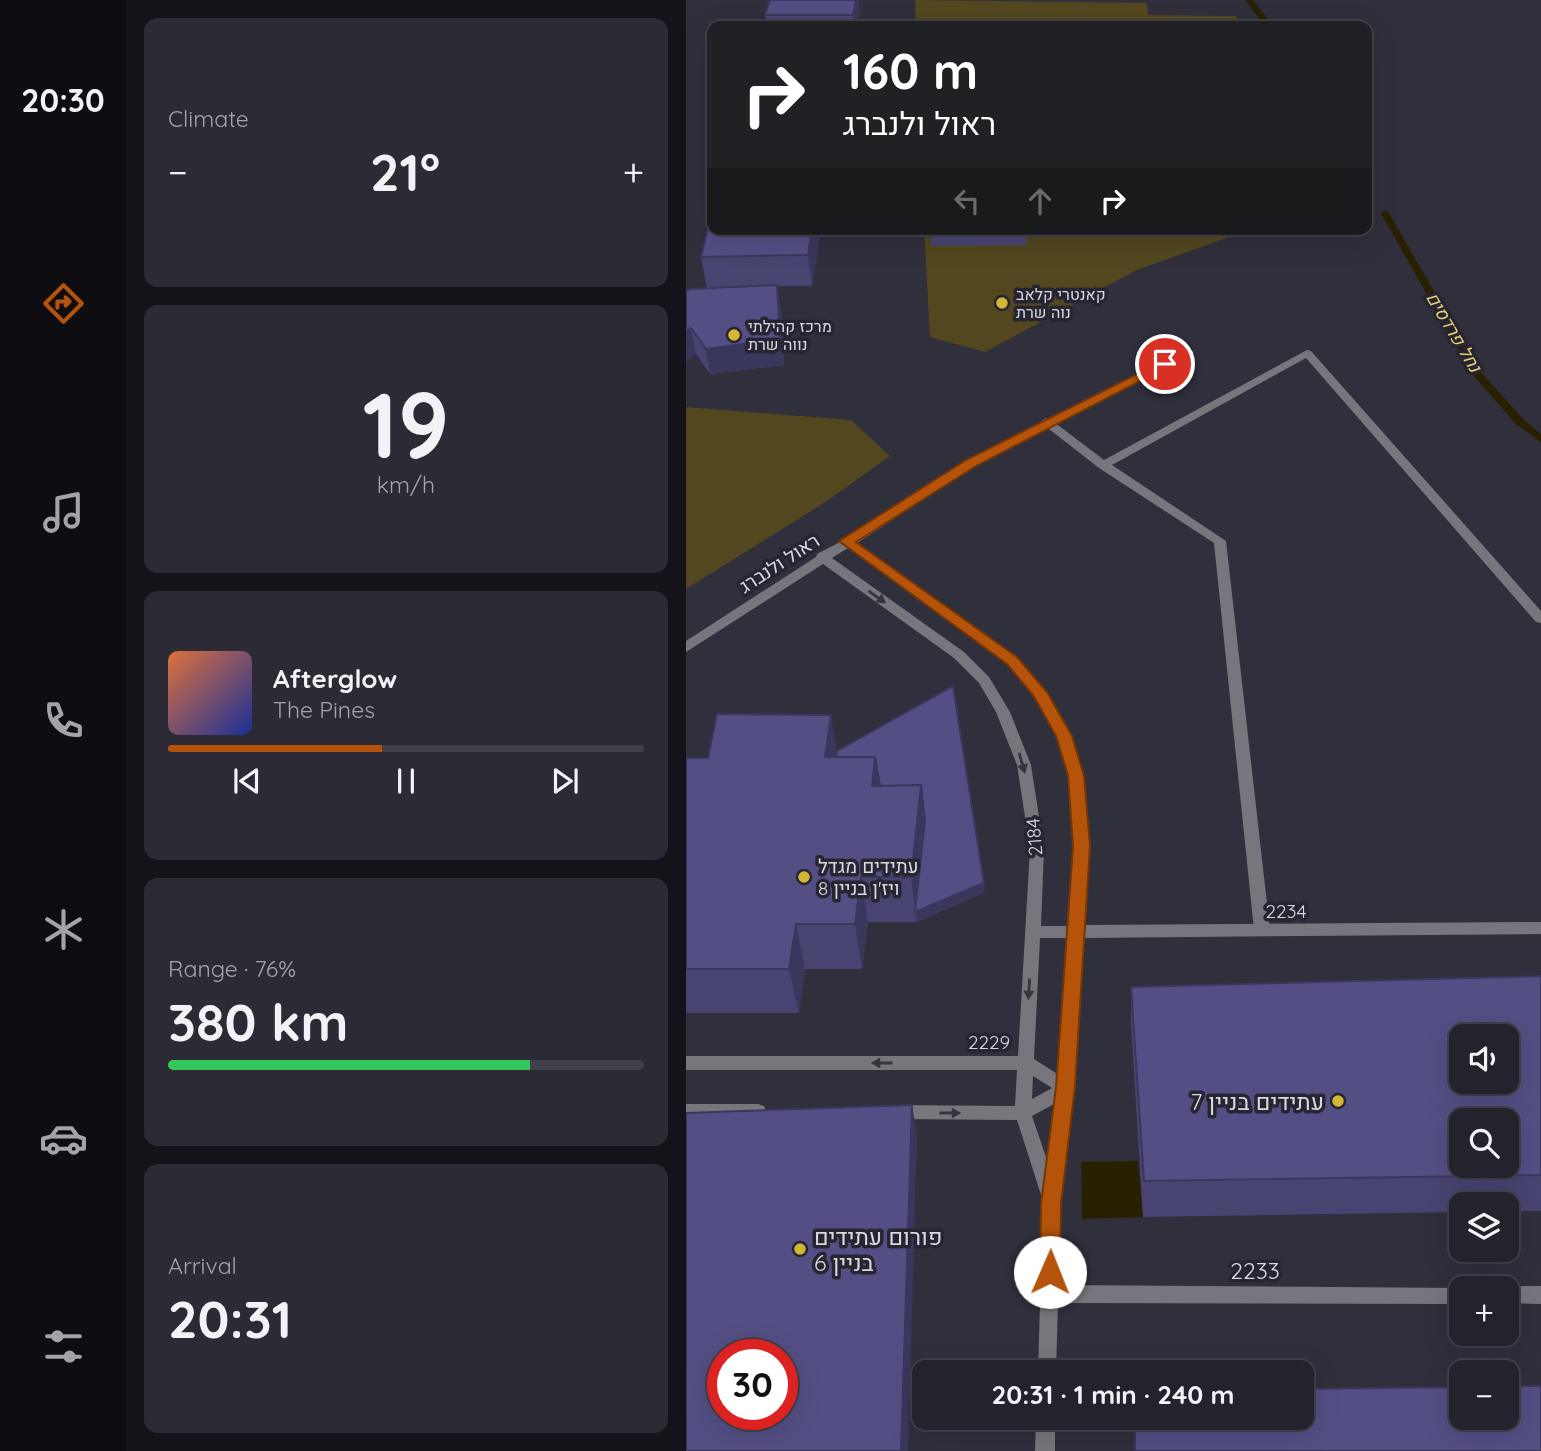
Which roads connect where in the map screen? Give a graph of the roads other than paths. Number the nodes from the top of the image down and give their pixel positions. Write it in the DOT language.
graph roads {
  1 [pos="1188,352"];
  2 [pos="1046,422"];
  3 [pos="1103,465"];
  4 [pos="846,541"];
  5 [pos="822,556"];
  6 [pos="1541,619"];
  7 [pos="686,647"];
  8 [pos="1541,928"];
  9 [pos="1262,930"];
  10 [pos="1032,932"];
  11 [pos="1076,932"];
  12 [pos="686,1063"];
  13 [pos="1026,1063"];
  14 [pos="1066,1087"];
  15 [pos="686,1111"];
  16 [pos="780,1112"];
  17 [pos="875,1112"];
  18 [pos="1023,1113"];
  19 [pos="1051,1204"];
  20 [pos="1049,1294"];
  21 [pos="1449,1295"];
  22 [pos="1519,1295"];
  23 [pos="1541,1295"];
  24 [pos="1047,1360"];
  25 [pos="1046,1430"];
  26 [pos="1045,1451"];
  1 -- 2 [label="street, ראול ולנברג"];
  2 -- 3 [label="street"];
  2 -- 4 [label="street, ראול ולנברג"];
  3 -- 6 [label="street"];
  3 -- 9 [label="street"];
  4 -- 5 [label="street, ראול ולנברג"];
  4 -- 11 [label="street, 2184"];
  5 -- 7 [label="street, ראול ולנברג"];
  5 -- 10 [label="street, 2184, one-way"];
  8 -- 9 [label="street, 2234"];
  9 -- 11 [label="street, 2234"];
  10 -- 11 [label="street, 2234"];
  10 -- 13 [label="street, 2184, one-way"];
  11 -- 14 [label="street, 2184"];
  13 -- 12 [label="street, 2229, one-way"];
  13 -- 14 [label="street, 2229"];
  13 -- 18 [label="street, 2184"];
  14 -- 18 [label="street"];
  14 -- 19 [label="street, 2184"];
  15 -- 16 [label="street"];
  17 -- 18 [label="street, one-way"];
  18 -- 19 [label="street, 2184"];
  19 -- 20 [label="street, 2184"];
  20 -- 21 [label="street, 2233"];
  20 -- 24 [label="street, 2184"];
  22 -- 23 [label="street"];
  25 -- 26 [label="street"];
}
